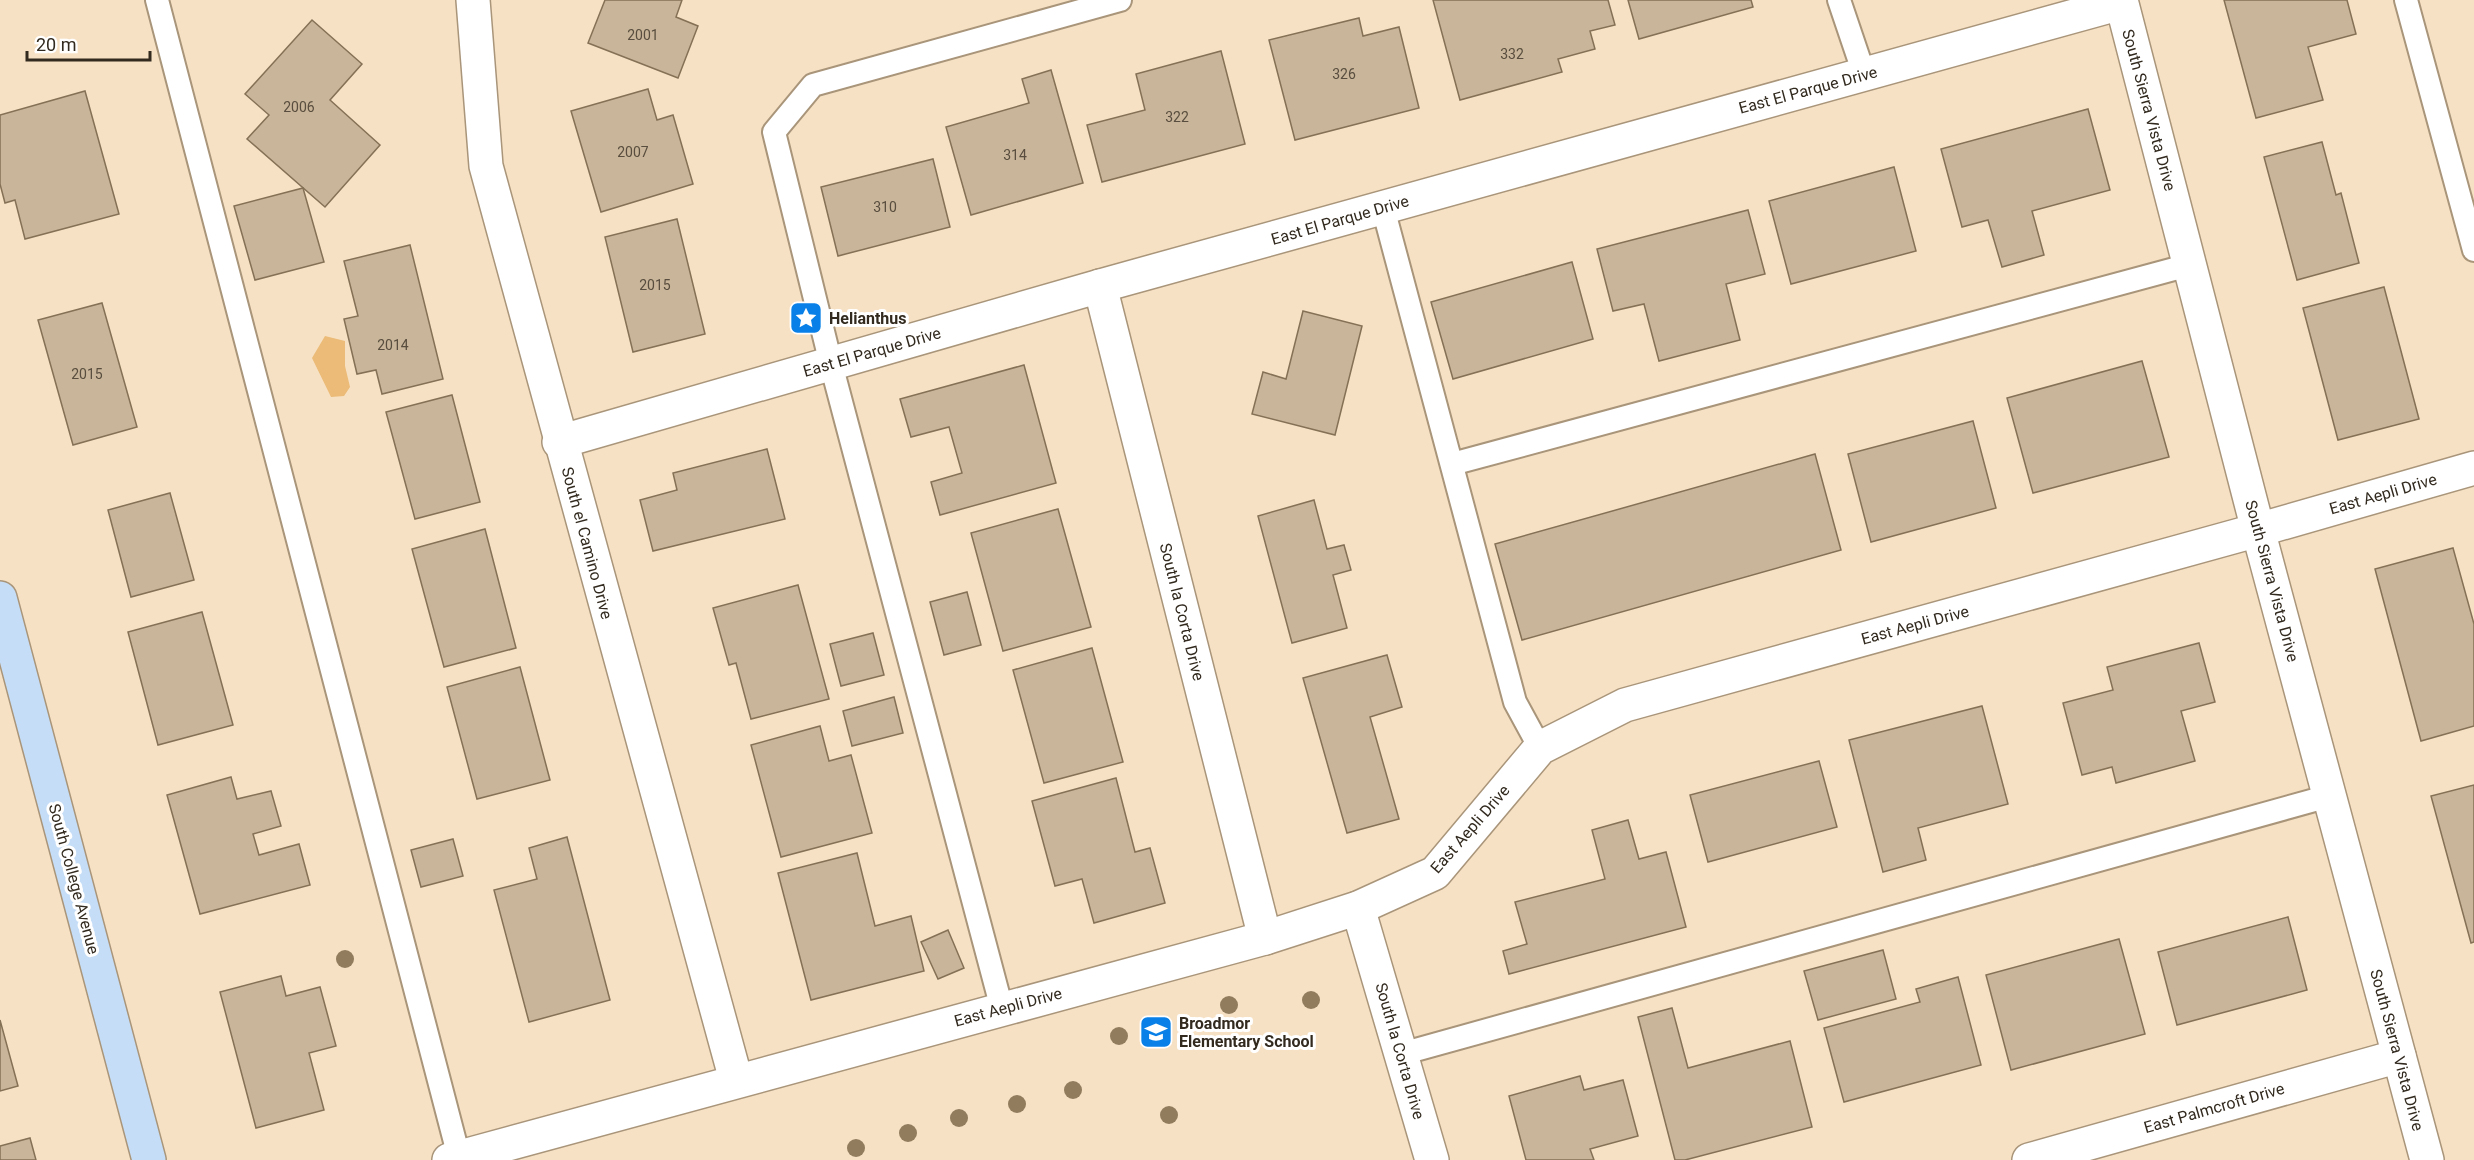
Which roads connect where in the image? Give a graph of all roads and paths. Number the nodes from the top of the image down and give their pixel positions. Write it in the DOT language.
graph roads {
  1 [pos="157,0"];
  2 [pos="472,0"];
  3 [pos="1120,0"];
  4 [pos="1839,0"];
  5 [pos="2406,0"];
  6 [pos="2121,1"];
  7 [pos="1864,74"];
  8 [pos="1383,208"];
  9 [pos="2474,250"];
  10 [pos="2189,265"];
  11 [pos="1100,286"];
  12 [pos="831,364"];
  13 [pos="559,442"];
  14 [pos="1452,464"];
  15 [pos="2474,468"];
  16 [pos="2258,530"];
  17 [pos="0,598"];
  18 [pos="1540,748"];
  19 [pos="2329,796"];
  20 [pos="1358,908"];
  21 [pos="1264,938"];
  22 [pos="1002,1009"];
  23 [pos="1401,1054"];
  24 [pos="2399,1056"];
  25 [pos="736,1080"];
  26 [pos="454,1159"];
  27 [pos="149,1160"];
  28 [pos="1432,1160"];
  29 [pos="2028,1160"];
  30 [pos="2427,1160"];
  1 -- 26 [label="lane"];
  2 -- 13 [label="street, South el Camino Drive"];
  3 -- 12 [label="lane"];
  4 -- 7 [label="lane"];
  5 -- 9 [label="lane"];
  6 -- 7 [label="street, East El Parque Drive"];
  6 -- 10 [label="street, South Sierra Vista Drive"];
  7 -- 8 [label="street, East El Parque Drive"];
  8 -- 11 [label="street, East El Parque Drive"];
  8 -- 14 [label="lane"];
  10 -- 14 [label="lane"];
  10 -- 16 [label="street, South Sierra Vista Drive"];
  11 -- 12 [label="street, East El Parque Drive"];
  11 -- 21 [label="street, South la Corta Drive"];
  12 -- 13 [label="street, East El Parque Drive"];
  12 -- 22 [label="lane"];
  13 -- 25 [label="street, South el Camino Drive"];
  14 -- 18 [label="lane"];
  15 -- 16 [label="street, East Aepli Drive"];
  16 -- 18 [label="street, East Aepli Drive"];
  16 -- 19 [label="street, South Sierra Vista Drive"];
  17 -- 27 [label="street, South College Avenue"];
  18 -- 20 [label="street, East Aepli Drive"];
  19 -- 23 [label="lane"];
  19 -- 24 [label="street, South Sierra Vista Drive"];
  20 -- 21 [label="street, East Aepli Drive"];
  20 -- 23 [label="street, South la Corta Drive"];
  21 -- 22 [label="street, East Aepli Drive"];
  22 -- 25 [label="street, East Aepli Drive"];
  23 -- 28 [label="street, South la Corta Drive"];
  24 -- 29 [label="street, East Palmcroft Drive"];
  24 -- 30 [label="street, South Sierra Vista Drive"];
  25 -- 26 [label="street, East Aepli Drive"];
}
